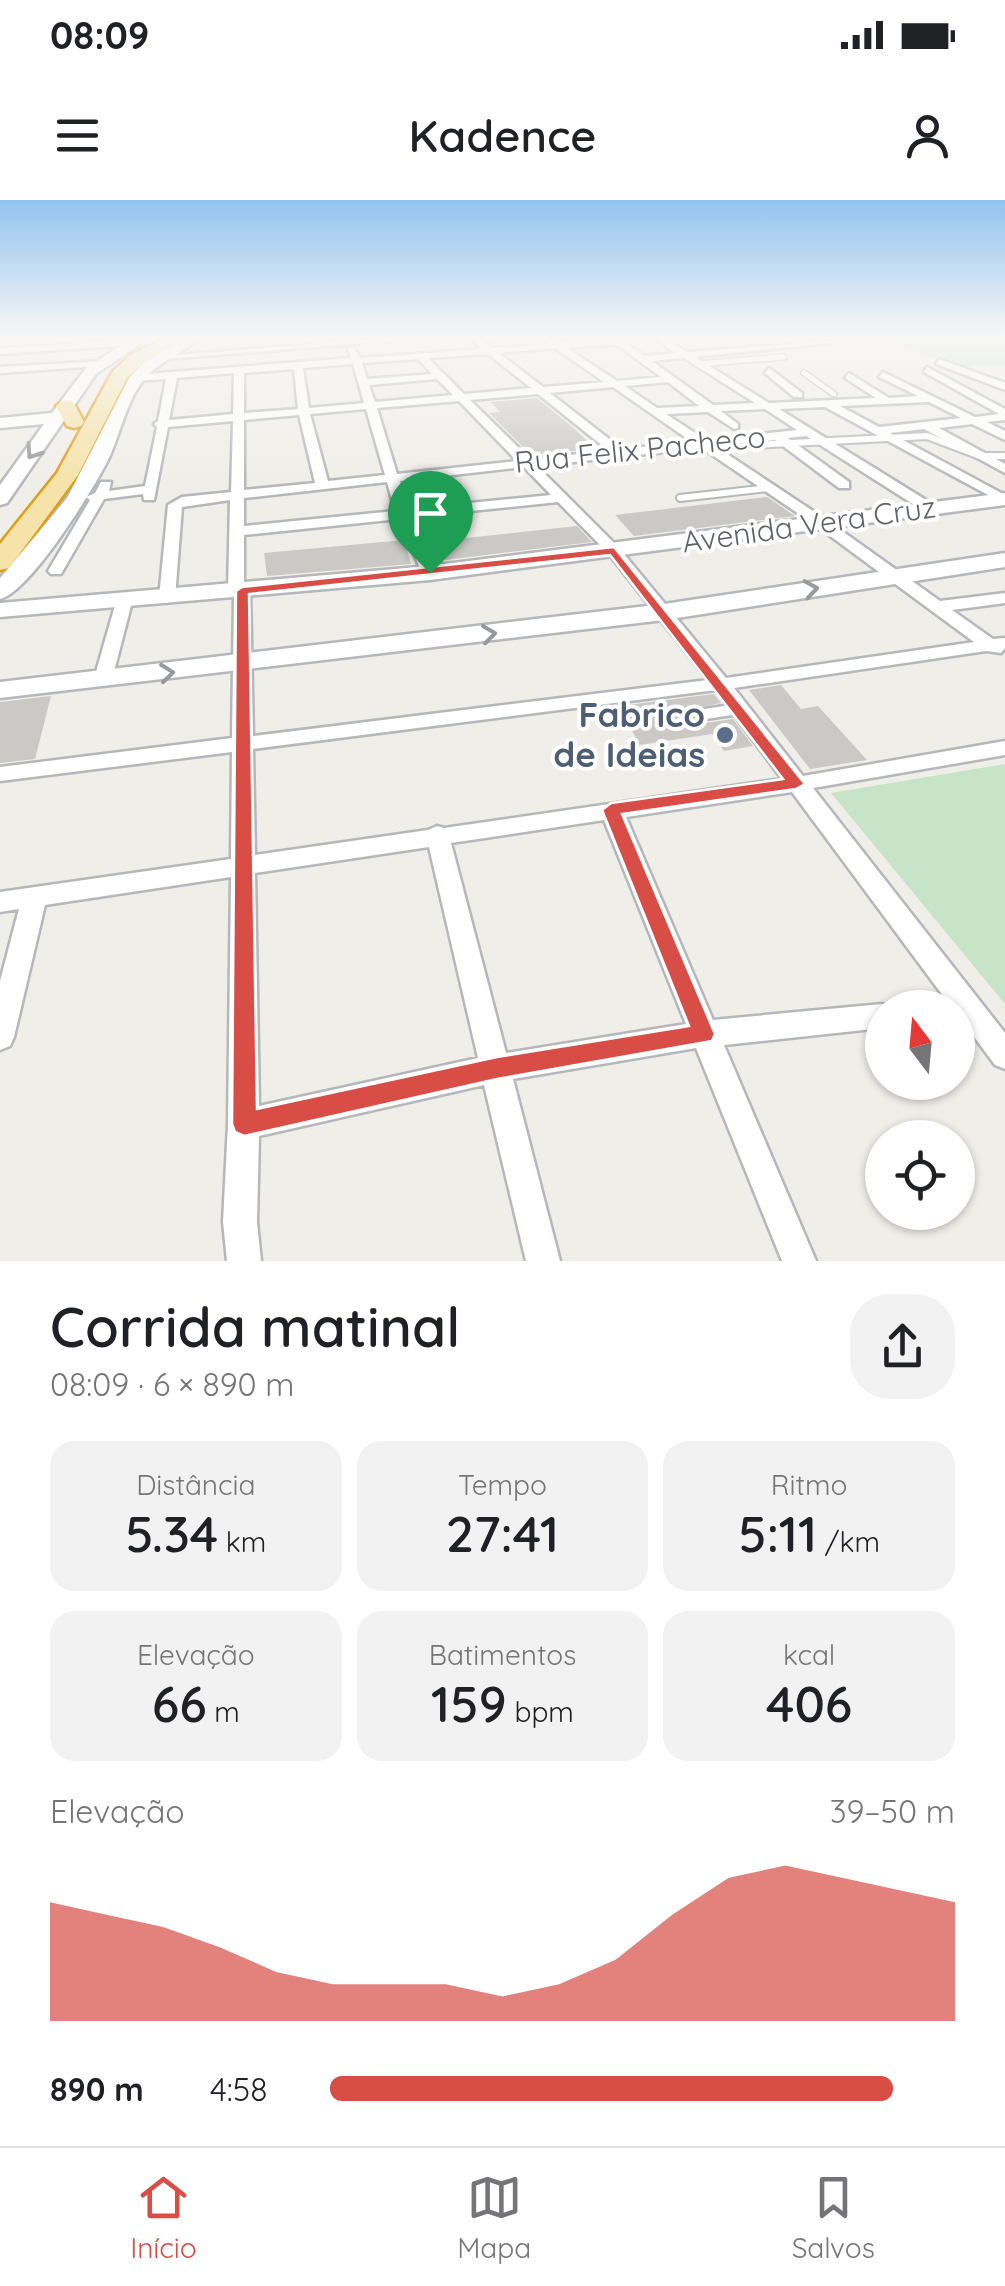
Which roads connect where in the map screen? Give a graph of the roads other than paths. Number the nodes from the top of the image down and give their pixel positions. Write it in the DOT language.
graph roads {
  1 [pos="613,385"];
  2 [pos="91,386"];
  3 [pos="99,386"];
  4 [pos="110,386"];
  5 [pos="124,386"];
  6 [pos="169,386"];
  7 [pos="239,386"];
  8 [pos="301,386"];
  9 [pos="365,386"];
  10 [pos="450,386"];
  11 [pos="531,386"];
  12 [pos="608,386"];
  13 [pos="680,386"];
  14 [pos="732,386"];
  15 [pos="786,386"];
  16 [pos="816,386"];
  17 [pos="865,386"];
  18 [pos="905,386"];
  19 [pos="954,386"];
  20 [pos="916,391"];
  21 [pos="540,392"];
  22 [pos="876,392"];
  23 [pos="798,396"];
  24 [pos="750,397"];
  25 [pos="464,398"];
  26 [pos="831,399"];
  27 [pos="933,399"];
  28 [pos="887,401"];
  29 [pos="369,406"];
  30 [pos="765,406"];
  31 [pos="712,408"];
  32 [pos="653,411"];
  33 [pos="304,412"];
  34 [pos="1005,415"];
  35 [pos="238,418"];
  36 [pos="80,420"];
  37 [pos="974,420"];
  38 [pos="0,423"];
  39 [pos="160,424"];
  40 [pos="734,426"];
  41 [pos="928,426"];
  42 [pos="804,432"];
  43 [pos="883,434"];
  44 [pos="1005,436"];
  45 [pos="782,439"];
  46 [pos="818,441"];
  47 [pos="701,443"];
  48 [pos="753,444"];
  49 [pos="618,454"];
  50 [pos="1005,456"];
  51 [pos="987,459"];
  52 [pos="524,463"];
  53 [pos="1005,470"];
  54 [pos="392,478"];
  55 [pos="322,485"];
  56 [pos="844,485"];
  57 [pos="769,488"];
  58 [pos="102,490"];
  59 [pos="239,494"];
  60 [pos="559,498"];
  61 [pos="680,498"];
  62 [pos="0,499"];
  63 [pos="1004,499"];
  64 [pos="76,500"];
  65 [pos="928,508"];
  66 [pos="403,513"];
  67 [pos="823,524"];
  68 [pos="0,528"];
  69 [pos="238,531"];
  70 [pos="614,551"];
  71 [pos="1005,560"];
  72 [pos="10,567"];
  73 [pos="56,571"];
  74 [pos="430,573"];
  75 [pos="894,576"];
  76 [pos="239,591"];
  77 [pos="0,592"];
  78 [pos="167,598"];
  79 [pos="1005,598"];
  80 [pos="124,602"];
  81 [pos="42,606"];
  82 [pos="936,607"];
  83 [pos="0,610"];
  84 [pos="664,612"];
  85 [pos="1000,648"];
  86 [pos="241,665"];
  87 [pos="103,679"];
  88 [pos="721,684"];
  89 [pos="0,690"];
  90 [pos="738,708"];
  91 [pos="705,714"];
  92 [pos="243,744"];
  93 [pos="1005,748"];
  94 [pos="0,774"];
  95 [pos="796,784"];
  96 [pos="611,810"];
  97 [pos="437,834"];
  98 [pos="242,864"];
  99 [pos="34,897"];
  100 [pos="0,902"];
  101 [pos="950,990"];
  102 [pos="865,1018"];
  103 [pos="975,1022"];
  104 [pos="704,1034"];
  105 [pos="0,1036"];
  106 [pos="1005,1056"];
  107 [pos="497,1068"];
  108 [pos="244,1124"];
  109 [pos="244,1261"];
  110 [pos="544,1261"];
  111 [pos="799,1261"];
  1 -- 32 [label="street"];
  2 -- 36 [label="main road"];
  3 -- 36 [label="highway"];
  4 -- 36 [label="highway"];
  5 -- 36 [label="main road"];
  6 -- 39 [label="street"];
  7 -- 35 [label="street"];
  8 -- 33 [label="street"];
  9 -- 29 [label="street"];
  10 -- 25 [label="street"];
  11 -- 21 [label="street"];
  12 -- 21 [label="street"];
  13 -- 31 [label="street"];
  14 -- 24 [label="street"];
  15 -- 23 [label="street"];
  16 -- 26 [label="lane"];
  17 -- 22 [label="street"];
  18 -- 20 [label="street"];
  19 -- 34 [label="street"];
  20 -- 22 [label="street"];
  20 -- 27 [label="street"];
  21 -- 25 [label="street"];
  21 -- 49 [label="street"];
  22 -- 26 [label="street"];
  22 -- 28 [label="street"];
  23 -- 24 [label="street"];
  23 -- 26 [label="street"];
  24 -- 30 [label="street"];
  25 -- 29 [label="street"];
  25 -- 52 [label="street"];
  26 -- 28 [label="street"];
  26 -- 30 [label="street"];
  26 -- 43 [label="street"];
  27 -- 28 [label="street"];
  27 -- 37 [label="street"];
  29 -- 33 [label="street"];
  29 -- 54 [label="street"];
  30 -- 31 [label="street"];
  30 -- 42 [label="street"];
  31 -- 32 [label="street"];
  31 -- 40 [label="street"];
  32 -- 47 [label="street"];
  33 -- 35 [label="street"];
  33 -- 55 [label="street"];
  34 -- 37 [label="street"];
  35 -- 39 [label="street"];
  35 -- 59 [label="street"];
  36 -- 38 [label="main road"];
  36 -- 62 [label="main road, one-way"];
  36 -- 64 [label="main road"];
  36 -- 68 [label="highway"];
  36 -- 72 [label="highway"];
  37 -- 41 [label="street"];
  37 -- 44 [label="street"];
  39 -- 58 [label="street"];
  41 -- 43 [label="street"];
  41 -- 51 [label="street"];
  42 -- 45 [label="street, Rua Felix Pacheco"];
  42 -- 46 [label="street"];
  43 -- 46 [label="lane"];
  43 -- 51 [label="lane"];
  43 -- 63 [label="street"];
  45 -- 46 [label="lane"];
  45 -- 47 [label="street, Rua Felix Pacheco"];
  45 -- 48 [label="lane"];
  45 -- 56 [label="street"];
  46 -- 65 [label="street"];
  47 -- 49 [label="street, Rua Felix Pacheco"];
  47 -- 57 [label="street"];
  49 -- 52 [label="street, Rua Felix Pacheco"];
  50 -- 51 [label="lane"];
  51 -- 53 [label="street"];
  52 -- 54 [label="street, Rua Felix Pacheco"];
  52 -- 60 [label="street"];
  54 -- 55 [label="street, Rua Felix Pacheco"];
  54 -- 66 [label="street"];
  55 -- 59 [label="street, Rua Felix Pacheco"];
  57 -- 61 [label="lane"];
  57 -- 67 [label="street"];
  58 -- 64 [label="street"];
  58 -- 73 [label="street"];
  59 -- 69 [label="street"];
  59 -- 78 [label="street, Rua Felix Pacheco"];
  60 -- 66 [label="street"];
  60 -- 70 [label="street"];
  63 -- 65 [label="main road, Avenida Vera Cruz"];
  64 -- 72 [label="main road"];
  65 -- 67 [label="main road, Avenida Vera Cruz"];
  66 -- 69 [label="street"];
  66 -- 74 [label="street"];
  67 -- 70 [label="main road, Avenida Vera Cruz"];
  67 -- 75 [label="street"];
  69 -- 76 [label="street"];
  70 -- 74 [label="main road, Avenida Vera Cruz"];
  70 -- 84 [label="street"];
  71 -- 75 [label="main road"];
  72 -- 77 [label="main road"];
  72 -- 81 [label="main road"];
  74 -- 76 [label="main road, Avenida Vera Cruz"];
  75 -- 82 [label="street"];
  84 -- 75 [label="main road, one-way"];
  76 -- 78 [label="main road, Avenida Vera Cruz"];
  76 -- 86 [label="street"];
  78 -- 80 [label="main road, Avenida Vera Cruz"];
  79 -- 82 [label="street"];
  80 -- 81 [label="main road, Avenida Vera Cruz"];
  80 -- 87 [label="street"];
  81 -- 83 [label="main road, Avenida Vera Cruz"];
  82 -- 85 [label="street"];
  86 -- 84 [label="main road, one-way"];
  84 -- 88 [label="street"];
  85 -- 88 [label="street"];
  87 -- 86 [label="main road, one-way"];
  86 -- 92 [label="street"];
  87 -- 89 [label="main road"];
  88 -- 90 [label="street"];
  88 -- 92 [label="street"];
  90 -- 91 [label="lane"];
  90 -- 95 [label="street"];
  92 -- 94 [label="street"];
  92 -- 98 [label="street"];
  93 -- 95 [label="street"];
  95 -- 96 [label="street"];
  95 -- 101 [label="street"];
  96 -- 97 [label="street"];
  96 -- 104 [label="street"];
  97 -- 98 [label="street"];
  97 -- 107 [label="street"];
  98 -- 99 [label="street"];
  98 -- 108 [label="street"];
  99 -- 100 [label="street"];
  99 -- 105 [label="street"];
  102 -- 104 [label="street"];
  103 -- 106 [label="street"];
  104 -- 107 [label="street"];
  104 -- 111 [label="street"];
  107 -- 108 [label="street"];
  107 -- 110 [label="street"];
  108 -- 109 [label="street"];
}
